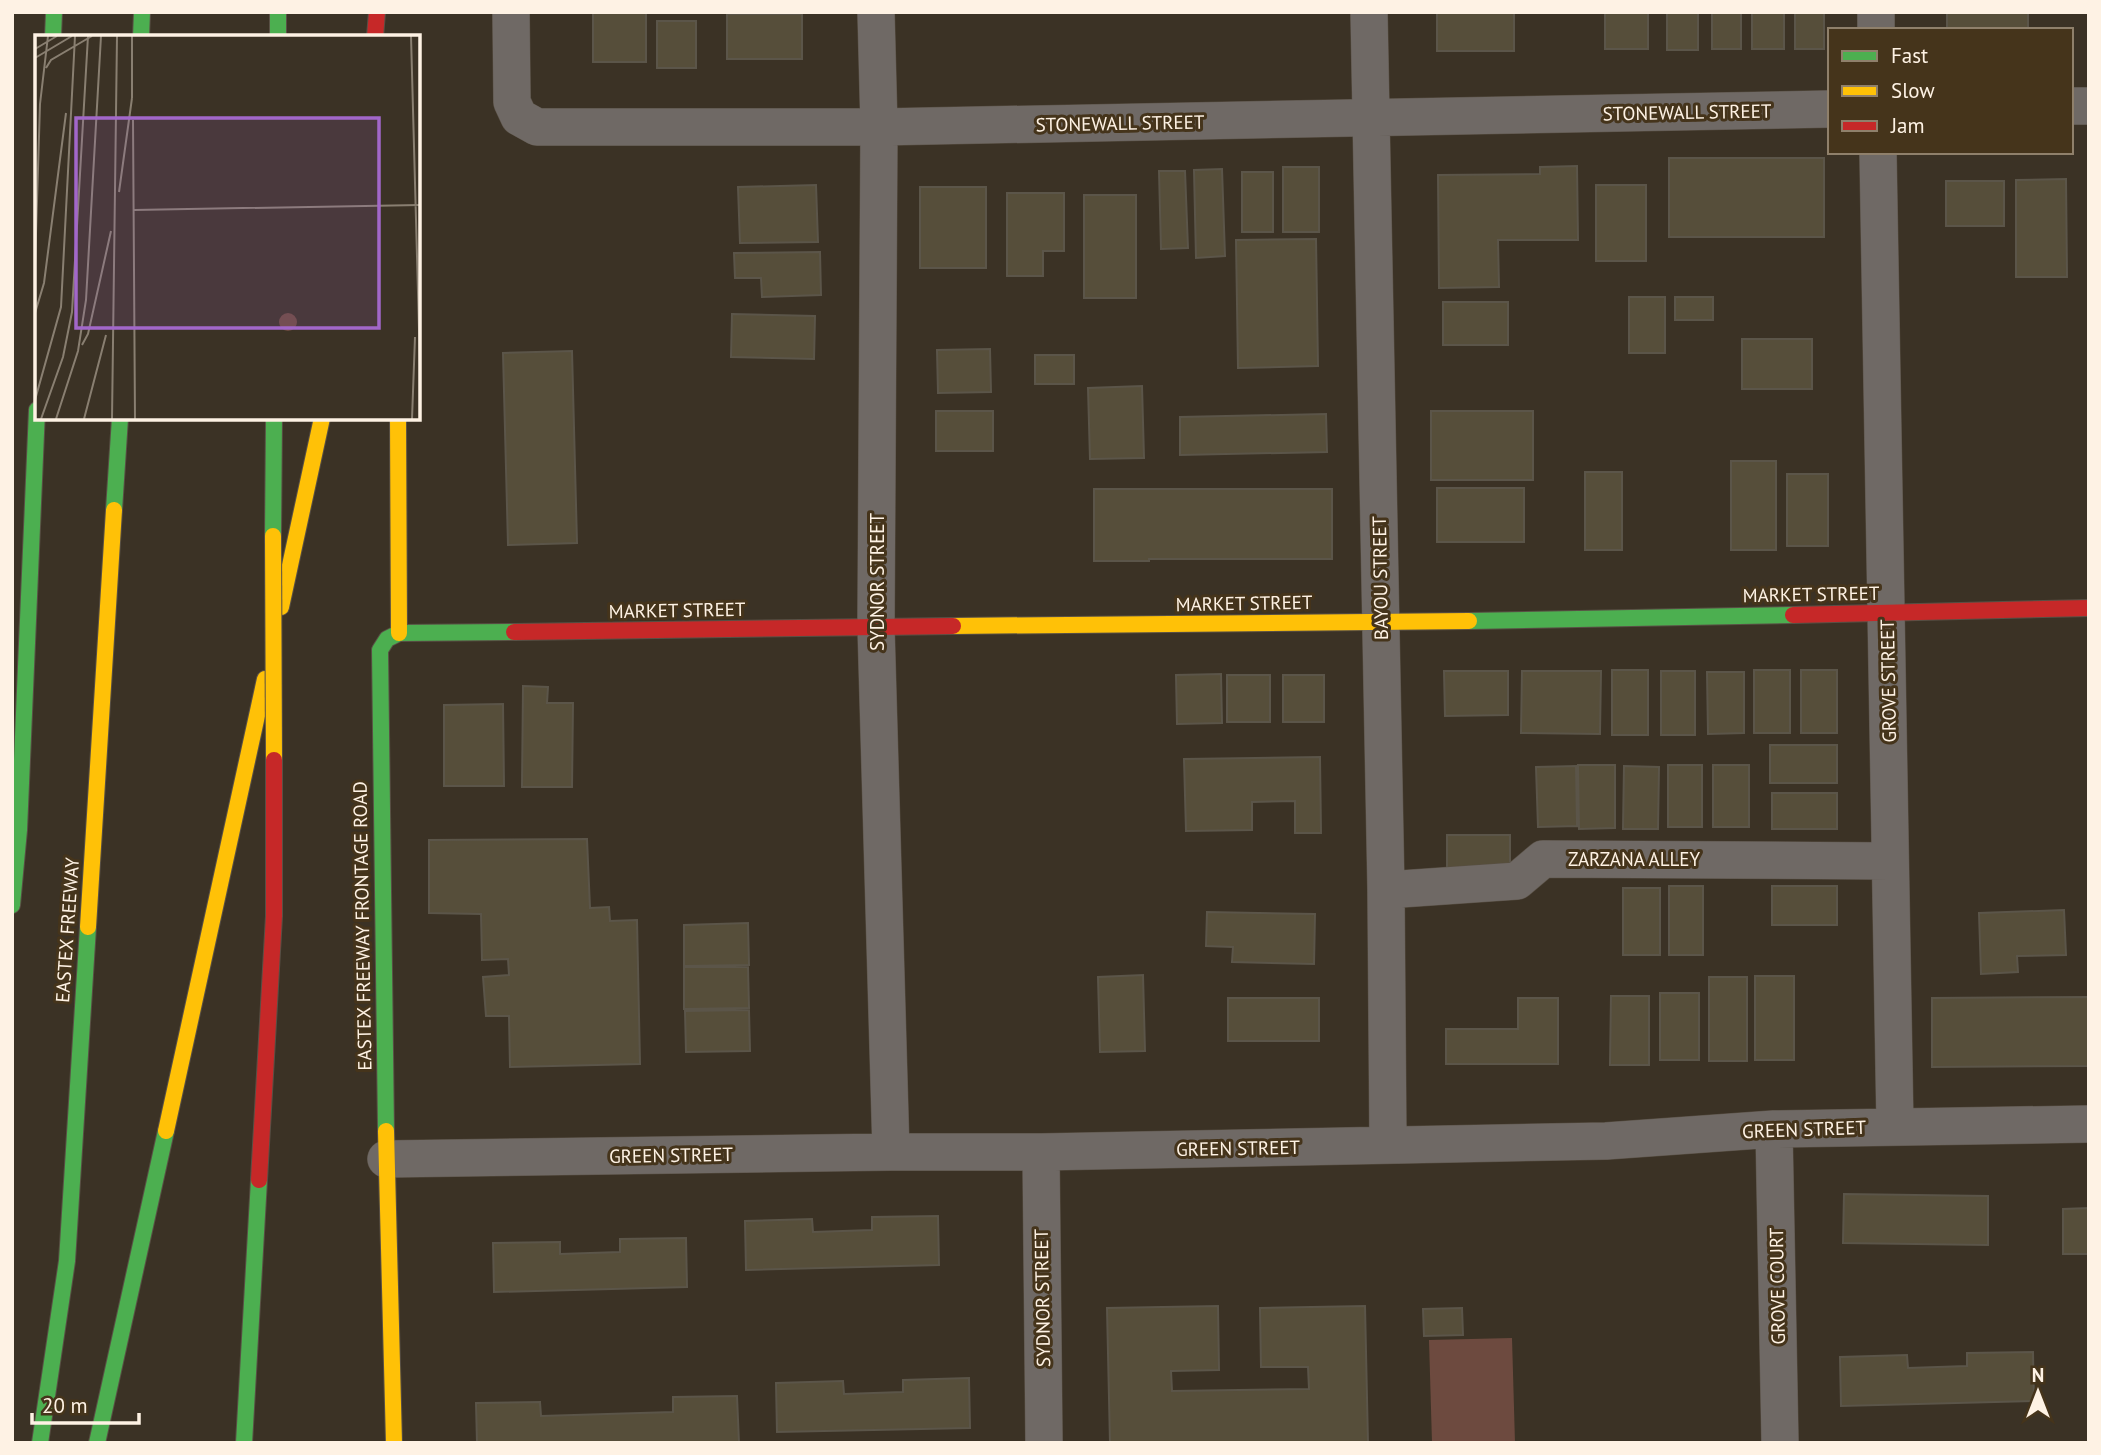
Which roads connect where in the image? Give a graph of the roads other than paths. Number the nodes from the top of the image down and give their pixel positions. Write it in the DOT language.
graph roads {
  1 [pos="54,12"];
  2 [pos="142,12"];
  3 [pos="278,12"];
  4 [pos="377,12"];
  5 [pos="510,12"];
  6 [pos="876,12"];
  7 [pos="1369,12"];
  8 [pos="53,35"];
  9 [pos="141,35"];
  10 [pos="278,35"];
  11 [pos="375,35"];
  12 [pos="1828,109"];
  13 [pos="1371,118"];
  14 [pos="879,127"];
  15 [pos="1878,154"];
  16 [pos="37,420"];
  17 [pos="120,420"];
  18 [pos="274,420"];
  19 [pos="322,420"];
  20 [pos="398,420"];
  21 [pos="2089,608"];
  22 [pos="1887,614"];
  23 [pos="1381,622"];
  24 [pos="876,627"];
  25 [pos="399,633"];
  26 [pos="1890,861"];
  27 [pos="1386,890"];
  28 [pos="12,905"];
  29 [pos="2089,1124"];
  30 [pos="1895,1126"];
  31 [pos="1774,1129"];
  32 [pos="1388,1145"];
  33 [pos="891,1152"];
  34 [pos="1041,1152"];
  35 [pos="386,1159"];
  36 [pos="251,1315"];
  37 [pos="230,1405"];
  38 [pos="40,1443"];
  39 [pos="97,1443"];
  40 [pos="244,1443"];
  41 [pos="394,1443"];
  42 [pos="1044,1443"];
  43 [pos="1780,1443"];
  1 -- 8 [label="main road"];
  2 -- 9 [label="main road"];
  3 -- 10 [label="main road"];
  4 -- 11 [label="main road"];
  5 -- 14 [label="street, STONEWALL STREET"];
  6 -- 14 [label="street, SYDNOR STREET"];
  7 -- 13 [label="street, BAYOU STREET"];
  12 -- 13 [label="street, STONEWALL STREET"];
  13 -- 14 [label="street, STONEWALL STREET"];
  13 -- 23 [label="street, BAYOU STREET"];
  14 -- 24 [label="street, SYDNOR STREET"];
  15 -- 22 [label="street, GROVE STREET"];
  16 -- 28 [label="main road"];
  17 -- 38 [label="main road, EASTEX FREEWAY"];
  18 -- 36 [label="main road, bridge"];
  19 -- 39 [label="main road"];
  20 -- 25 [label="main road"];
  21 -- 22 [label="main road, MARKET STREET"];
  22 -- 23 [label="main road, MARKET STREET"];
  22 -- 26 [label="street, GROVE STREET"];
  23 -- 24 [label="main road, MARKET STREET"];
  23 -- 27 [label="street, BAYOU STREET"];
  24 -- 25 [label="main road, MARKET STREET"];
  24 -- 33 [label="street, SYDNOR STREET"];
  25 -- 35 [label="main road, EASTEX FREEWAY FRONTAGE ROAD"];
  26 -- 27 [label="street, ZARZANA ALLEY"];
  26 -- 30 [label="street, GROVE STREET"];
  27 -- 32 [label="street, BAYOU STREET"];
  29 -- 30 [label="street, GREEN STREET"];
  30 -- 31 [label="street, GREEN STREET"];
  31 -- 32 [label="street, GREEN STREET"];
  31 -- 43 [label="street, GROVE COURT"];
  32 -- 34 [label="street, GREEN STREET"];
  33 -- 34 [label="street, GREEN STREET"];
  33 -- 35 [label="street, GREEN STREET"];
  34 -- 42 [label="street, SYDNOR STREET"];
  35 -- 41 [label="main road, EASTEX FREEWAY FRONTAGE ROAD"];
  36 -- 37 [label="main road"];
  36 -- 40 [label="main road"];
}
